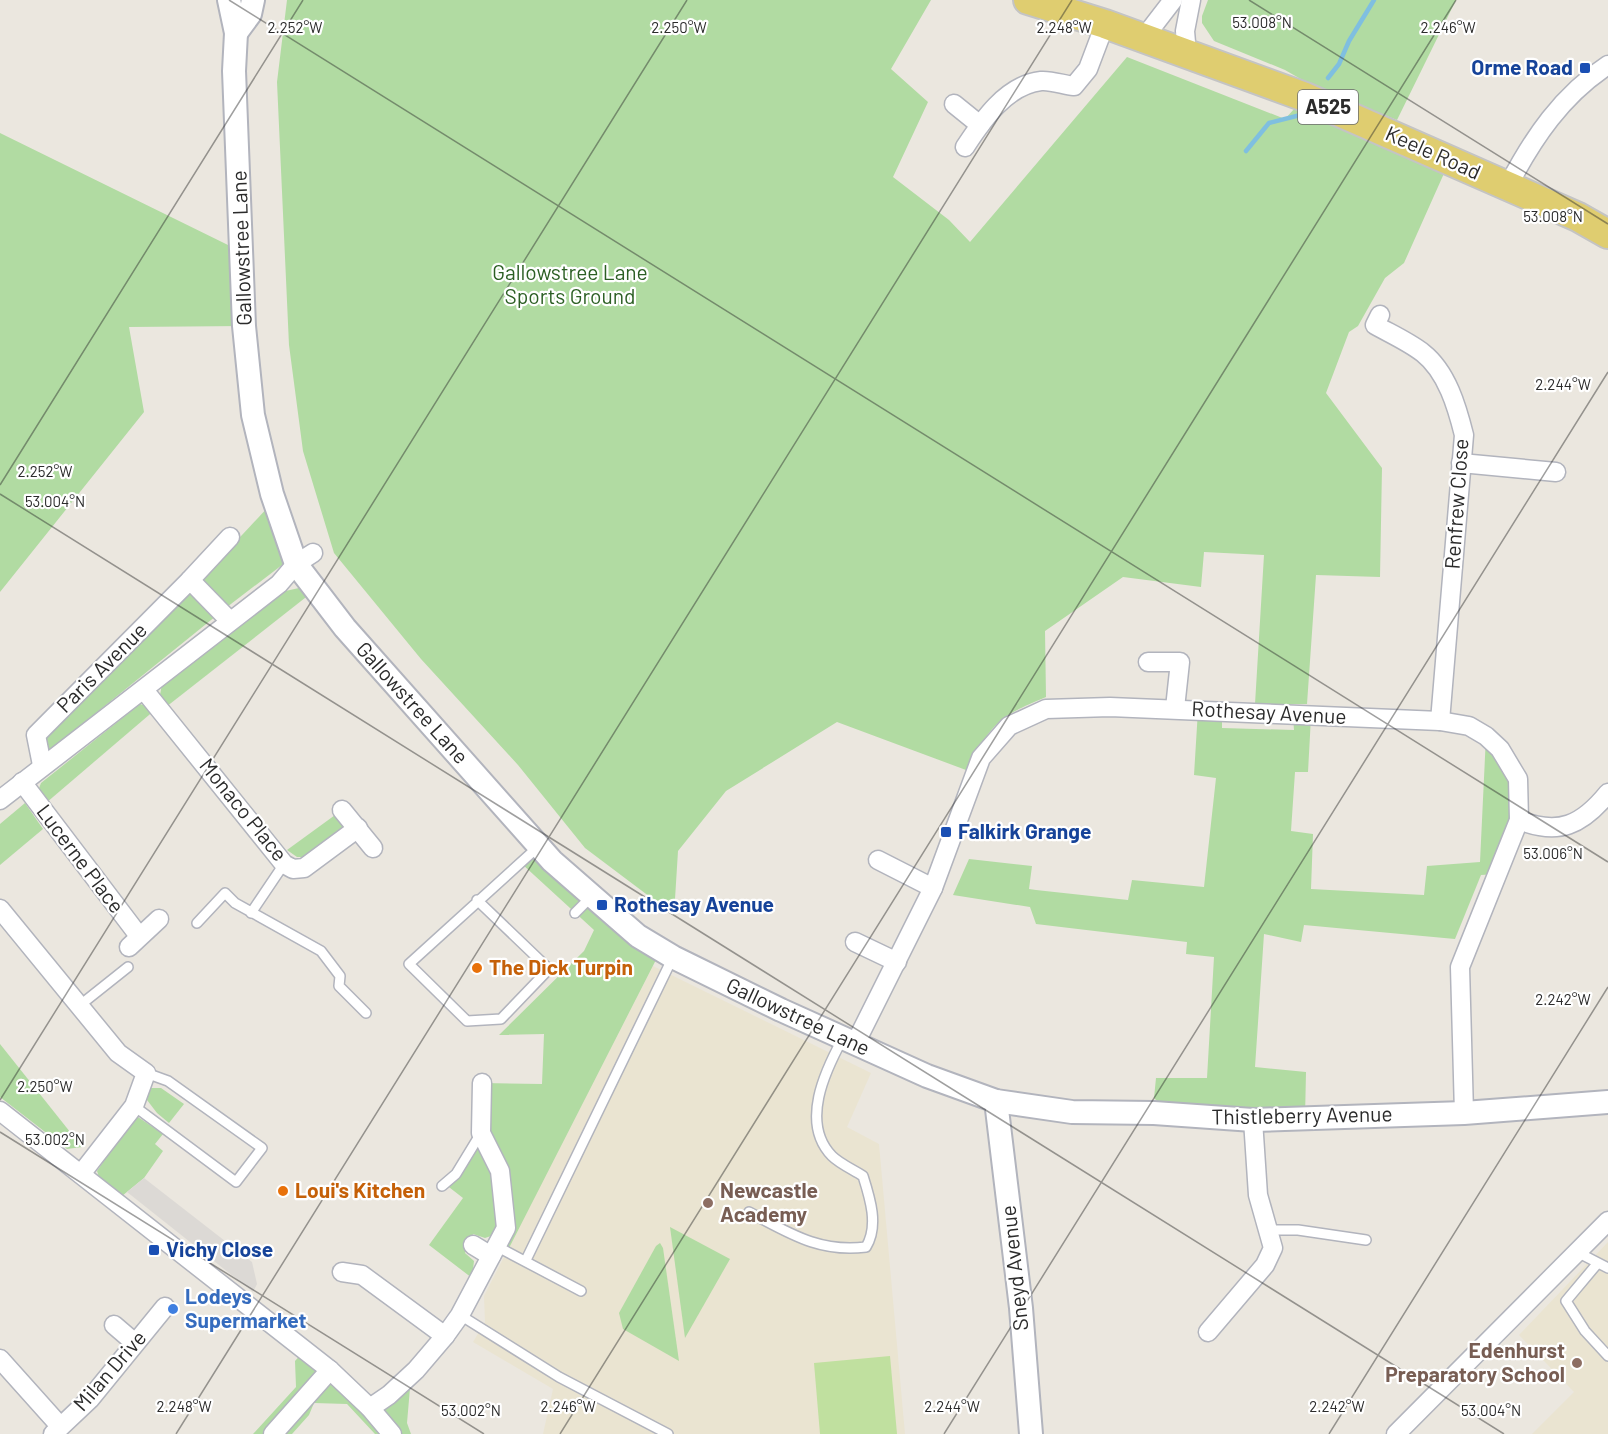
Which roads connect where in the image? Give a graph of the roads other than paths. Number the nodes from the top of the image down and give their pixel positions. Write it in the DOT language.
graph roads {
  1 [pos="229,0"];
  2 [pos="253,0"];
  3 [pos="1028,0"];
  4 [pos="1173,0"];
  5 [pos="1191,0"];
  6 [pos="1105,24"];
  7 [pos="236,33"];
  8 [pos="1143,39"];
  9 [pos="1187,54"];
  10 [pos="1608,65"];
  11 [pos="954,104"];
  12 [pos="980,125"];
  13 [pos="965,147"];
  14 [pos="1508,186"];
  15 [pos="1608,234"];
  16 [pos="1378,320"];
  17 [pos="1461,464"];
  18 [pos="1556,472"];
  19 [pos="230,537"];
  20 [pos="305,558"];
  21 [pos="190,580"];
  22 [pos="229,620"];
  23 [pos="1148,662"];
  24 [pos="144,690"];
  25 [pos="1175,708"];
  26 [pos="1440,721"];
  27 [pos="42,765"];
  28 [pos="22,782"];
  29 [pos="1608,793"];
  30 [pos="0,800"];
  31 [pos="342,810"];
  32 [pos="1519,820"];
  33 [pos="357,828"];
  34 [pos="539,846"];
  35 [pos="373,848"];
  36 [pos="878,860"];
  37 [pos="284,864"];
  38 [pos="933,888"];
  39 [pos="592,896"];
  40 [pos="477,900"];
  41 [pos="0,909"];
  42 [pos="252,913"];
  43 [pos="575,913"];
  44 [pos="159,919"];
  45 [pos="197,923"];
  46 [pos="855,942"];
  47 [pos="673,957"];
  48 [pos="897,962"];
  49 [pos="128,967"];
  50 [pos="79,1006"];
  51 [pos="366,1013"];
  52 [pos="849,1041"];
  53 [pos="146,1073"];
  54 [pos="482,1083"];
  55 [pos="996,1101"];
  56 [pos="1608,1102"];
  57 [pos="134,1106"];
  58 [pos="0,1111"];
  59 [pos="1464,1113"];
  60 [pos="1253,1120"];
  61 [pos="481,1133"];
  62 [pos="81,1174"];
  63 [pos="442,1186"];
  64 [pos="749,1212"];
  65 [pos="1608,1221"];
  66 [pos="1270,1230"];
  67 [pos="1366,1240"];
  68 [pos="473,1245"];
  69 [pos="494,1251"];
  70 [pos="1577,1252"];
  71 [pos="526,1260"];
  72 [pos="1597,1264"];
  73 [pos="1608,1268"];
  74 [pos="342,1272"];
  75 [pos="580,1291"];
  76 [pos="165,1307"];
  77 [pos="460,1316"];
  78 [pos="114,1324"];
  79 [pos="1208,1332"];
  80 [pos="445,1336"];
  81 [pos="135,1343"];
  82 [pos="1608,1356"];
  83 [pos="0,1359"];
  84 [pos="330,1370"];
  85 [pos="370,1408"];
  86 [pos="57,1430"];
  87 [pos="273,1434"];
  88 [pos="392,1434"];
  89 [pos="668,1434"];
  90 [pos="1031,1434"];
  91 [pos="1396,1434"];
  1 -- 7 [label="street, Gallowstree Lane"];
  2 -- 7 [label="street, Gallowstree Lane"];
  3 -- 6 [label="main road, Keele Road / A525"];
  4 -- 8 [label="street"];
  5 -- 9 [label="street"];
  6 -- 8 [label="main road, Keele Road / A525"];
  6 -- 12 [label="street"];
  7 -- 20 [label="street, Gallowstree Lane"];
  8 -- 9 [label="main road, Keele Road / A525"];
  9 -- 14 [label="main road, Keele Road / A525"];
  10 -- 14 [label="street"];
  11 -- 12 [label="street"];
  12 -- 13 [label="street"];
  14 -- 15 [label="main road, Keele Road / A525"];
  16 -- 17 [label="street, Renfrew Close"];
  17 -- 18 [label="street"];
  17 -- 26 [label="street, Renfrew Close"];
  19 -- 21 [label="street, Paris Avenue"];
  20 -- 22 [label="street, Paris Avenue"];
  20 -- 34 [label="street, Gallowstree Lane"];
  21 -- 22 [label="street"];
  21 -- 27 [label="street, Paris Avenue"];
  22 -- 24 [label="street, Paris Avenue"];
  23 -- 25 [label="street"];
  24 -- 27 [label="street, Paris Avenue"];
  24 -- 37 [label="street, Monaco Place"];
  25 -- 26 [label="street, Rothesay Avenue"];
  25 -- 38 [label="street, Rothesay Avenue"];
  26 -- 32 [label="street, Rothesay Avenue"];
  27 -- 28 [label="street, Paris Avenue"];
  28 -- 30 [label="street, Paris Avenue"];
  28 -- 44 [label="street, Lucerne Place"];
  29 -- 32 [label="street"];
  31 -- 33 [label="street"];
  32 -- 59 [label="street, Rothesay Avenue"];
  33 -- 35 [label="street"];
  33 -- 37 [label="street, Monaco Place"];
  34 -- 39 [label="street, Gallowstree Lane"];
  34 -- 40 [label="lane"];
  36 -- 38 [label="street"];
  37 -- 42 [label="lane"];
  38 -- 48 [label="street, Rothesay Avenue"];
  39 -- 43 [label="lane"];
  39 -- 47 [label="street, Gallowstree Lane"];
  40 -- 40 [label="lane"];
  41 -- 50 [label="street"];
  42 -- 45 [label="lane"];
  42 -- 51 [label="lane"];
  46 -- 48 [label="street"];
  47 -- 52 [label="street, Gallowstree Lane"];
  47 -- 71 [label="lane"];
  48 -- 52 [label="street, Rothesay Avenue"];
  49 -- 50 [label="lane"];
  50 -- 53 [label="street"];
  52 -- 55 [label="street, Gallowstree Lane"];
  52 -- 64 [label="lane"];
  53 -- 57 [label="street"];
  53 -- 57 [label="lane"];
  54 -- 61 [label="street"];
  55 -- 60 [label="street, Thistleberry Avenue"];
  55 -- 90 [label="street, Sneyd Avenue"];
  56 -- 59 [label="street, Thistleberry Avenue"];
  57 -- 62 [label="street"];
  58 -- 62 [label="street"];
  59 -- 60 [label="street, Thistleberry Avenue"];
  60 -- 66 [label="street"];
  61 -- 63 [label="lane"];
  61 -- 69 [label="street"];
  62 -- 84 [label="street"];
  65 -- 70 [label="street"];
  66 -- 67 [label="lane"];
  66 -- 79 [label="street"];
  68 -- 69 [label="street"];
  69 -- 71 [label="lane"];
  69 -- 77 [label="street"];
  70 -- 72 [label="lane"];
  70 -- 91 [label="street"];
  71 -- 75 [label="lane"];
  72 -- 73 [label="lane"];
  72 -- 82 [label="lane"];
  74 -- 80 [label="street"];
  76 -- 81 [label="street, Milan Drive"];
  77 -- 80 [label="street"];
  77 -- 89 [label="lane"];
  78 -- 81 [label="street"];
  80 -- 85 [label="street"];
  81 -- 86 [label="street, Milan Drive"];
  83 -- 86 [label="street"];
  84 -- 85 [label="street"];
  84 -- 87 [label="street"];
  85 -- 88 [label="street"];
}
